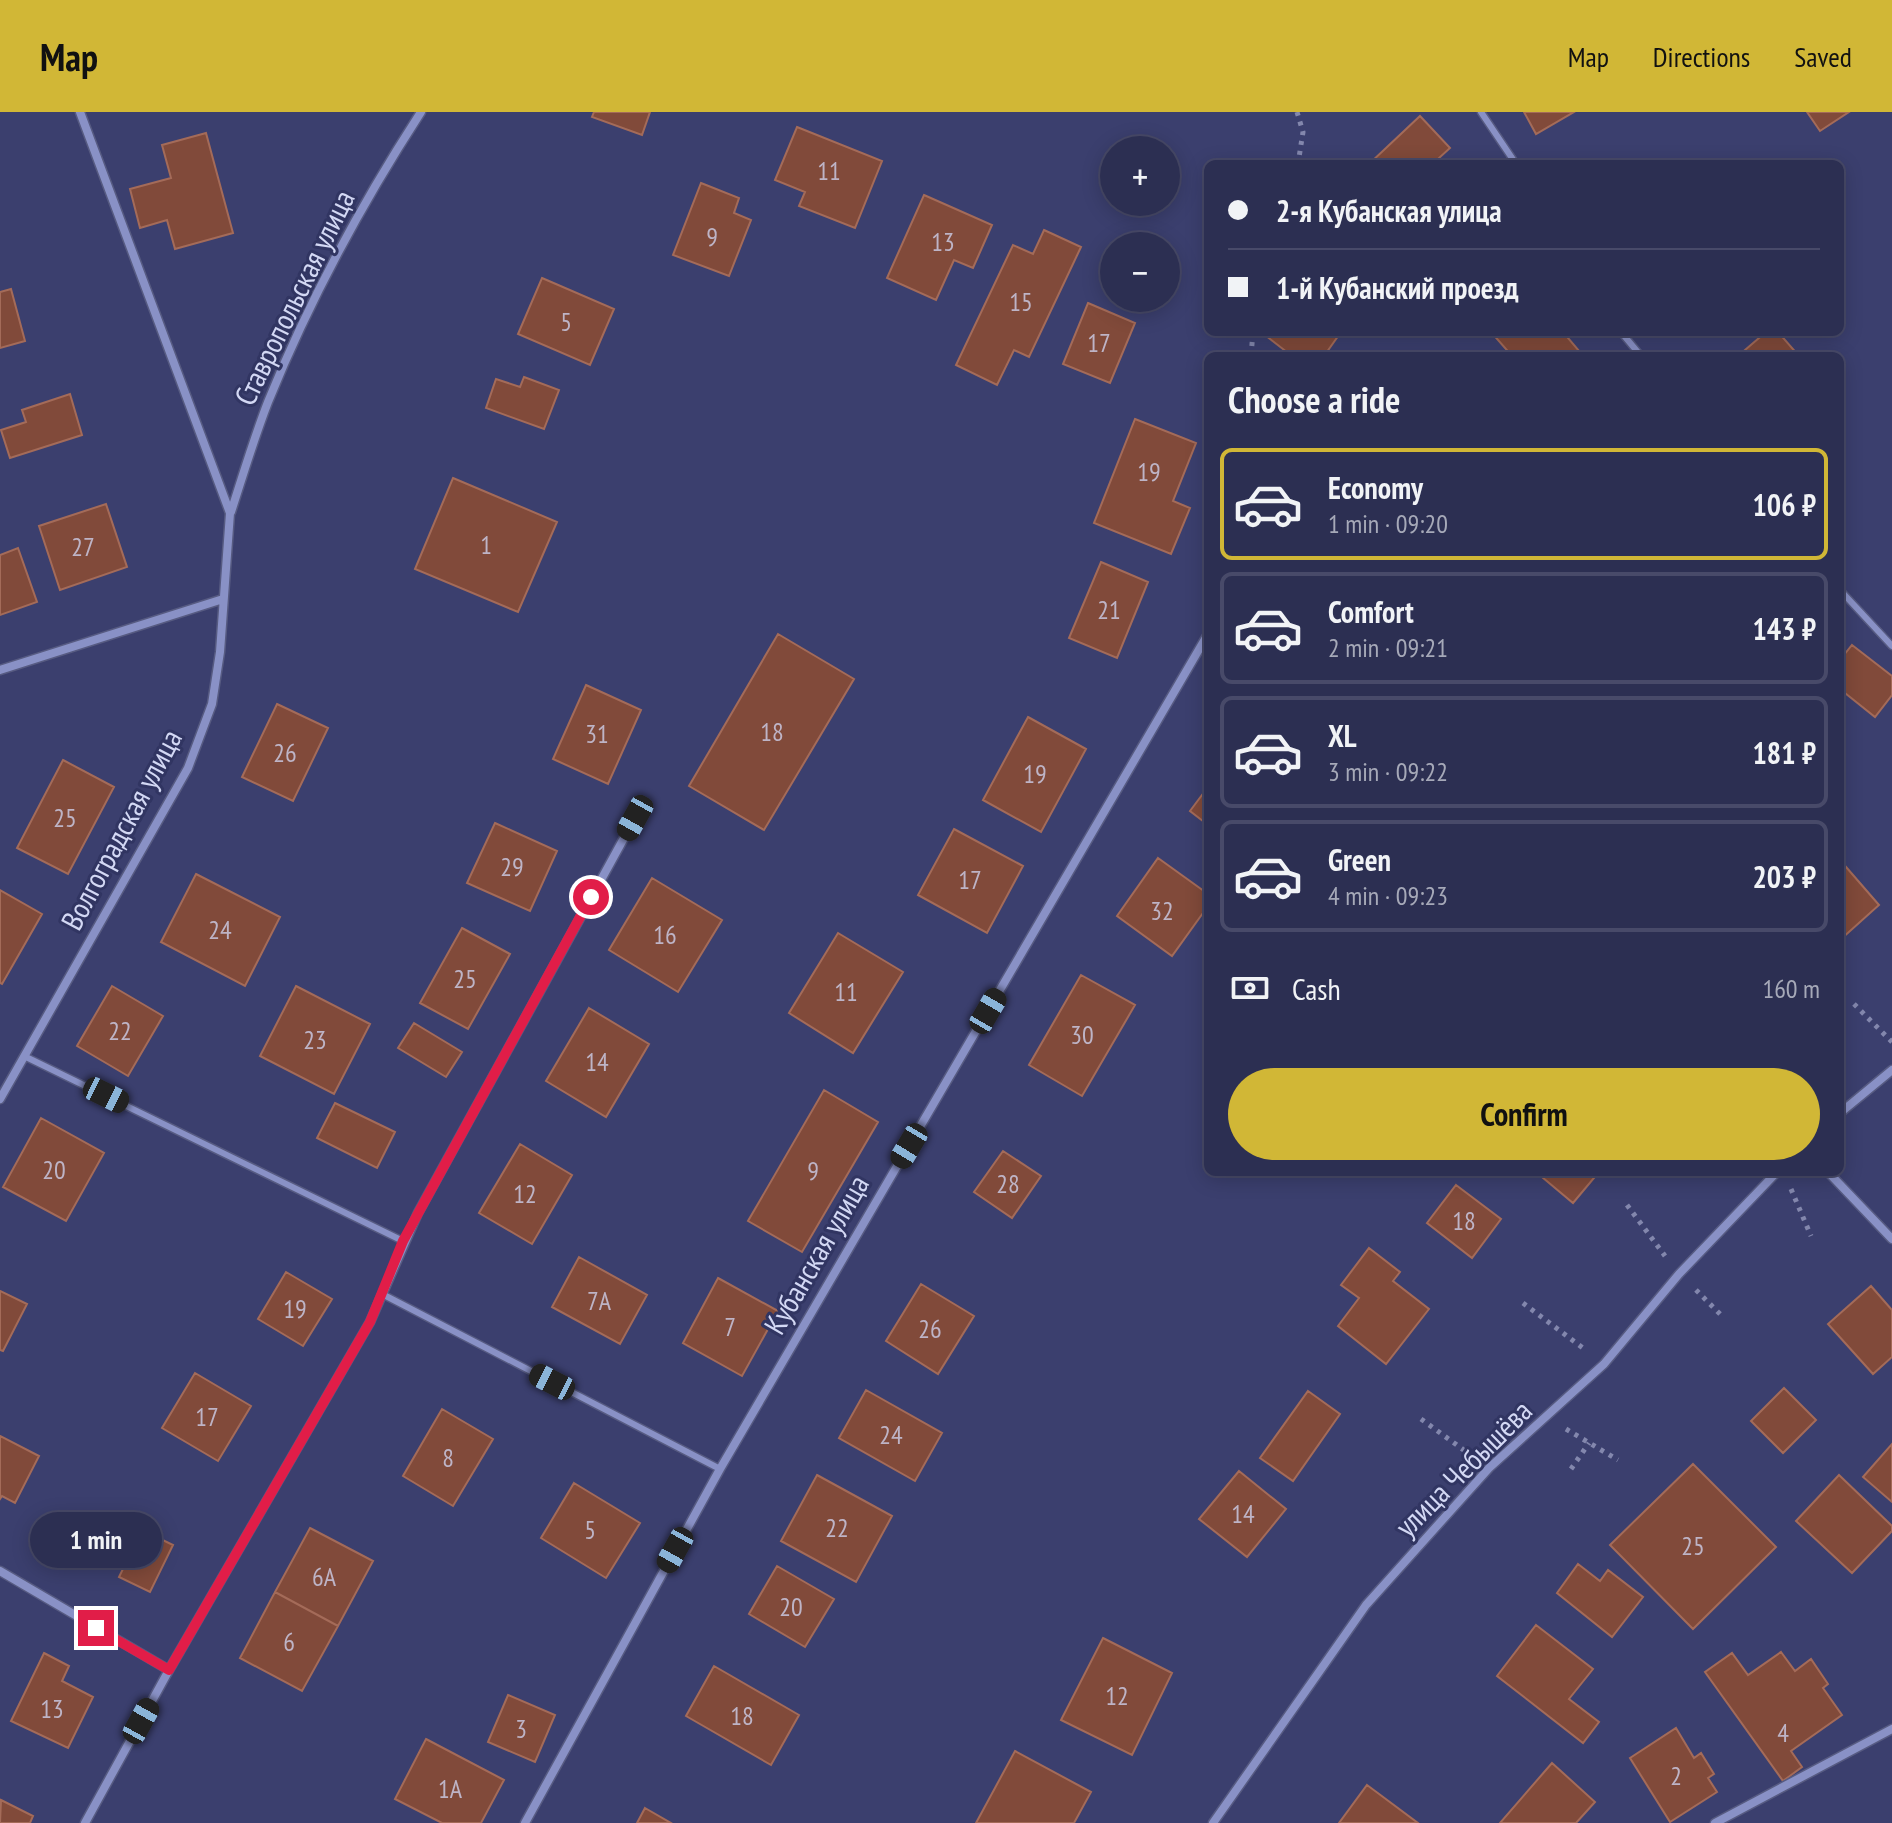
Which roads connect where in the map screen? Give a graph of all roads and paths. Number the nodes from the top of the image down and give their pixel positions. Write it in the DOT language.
graph roads {
  1 [pos="80,112"];
  2 [pos="421,112"];
  3 [pos="1297,112"];
  4 [pos="1481,112"];
  5 [pos="1299,160"];
  6 [pos="1513,160"];
  7 [pos="1624,336"];
  8 [pos="1638,352"];
  9 [pos="230,513"];
  10 [pos="1844,594"];
  11 [pos="223,599"];
  12 [pos="1204,641"];
  13 [pos="1892,646"];
  14 [pos="0,670"];
  15 [pos="635,818"];
  16 [pos="1854,1004"];
  17 [pos="1892,1042"];
  18 [pos="24,1056"];
  19 [pos="1892,1070"];
  20 [pos="0,1099"];
  21 [pos="1844,1110"];
  22 [pos="1773,1176"];
  23 [pos="1832,1176"];
  24 [pos="1790,1185"];
  25 [pos="1811,1236"];
  26 [pos="1892,1239"];
  27 [pos="403,1241"];
  28 [pos="384,1295"];
  29 [pos="1523,1303"];
  30 [pos="1604,1364"];
  31 [pos="1548,1418"];
  32 [pos="1421,1419"];
  33 [pos="1589,1443"];
  34 [pos="1618,1460"];
  35 [pos="1489,1468"];
  36 [pos="720,1469"];
  37 [pos="1571,1469"];
  38 [pos="0,1571"];
  39 [pos="169,1670"];
  40 [pos="1892,1729"];
  41 [pos="85,1823"];
  42 [pos="525,1823"];
  43 [pos="1213,1823"];
  44 [pos="1715,1823"];
  1 -- 9 [label="street, Волгоградская улица"];
  2 -- 9 [label="street, Ставропольская улица"];
  3 -- 5 [label="path"];
  4 -- 6 [label="lane"];
  7 -- 8 [label="lane"];
  9 -- 11 [label="street, Волгоградская улица"];
  10 -- 13 [label="lane"];
  11 -- 14 [label="street"];
  11 -- 18 [label="street, Волгоградская улица"];
  12 -- 36 [label="street, Кубанская улица"];
  15 -- 27 [label="street"];
  16 -- 17 [label="path"];
  18 -- 20 [label="street, Волгоградская улица"];
  18 -- 27 [label="lane"];
  19 -- 21 [label="street"];
  22 -- 30 [label="street, улица Чебышёва"];
  23 -- 26 [label="street"];
  24 -- 25 [label="path"];
  27 -- 28 [label="street"];
  28 -- 36 [label="lane"];
  28 -- 39 [label="street"];
  29 -- 30 [label="path"];
  30 -- 31 [label="street, улица Чебышёва"];
  31 -- 33 [label="path"];
  31 -- 35 [label="street, улица Чебышёва"];
  32 -- 35 [label="path"];
  33 -- 34 [label="path"];
  33 -- 37 [label="path"];
  35 -- 43 [label="street, улица Чебышёва"];
  36 -- 42 [label="street, Кубанская улица"];
  38 -- 39 [label="street"];
  39 -- 41 [label="street"];
  40 -- 44 [label="street"];
}
